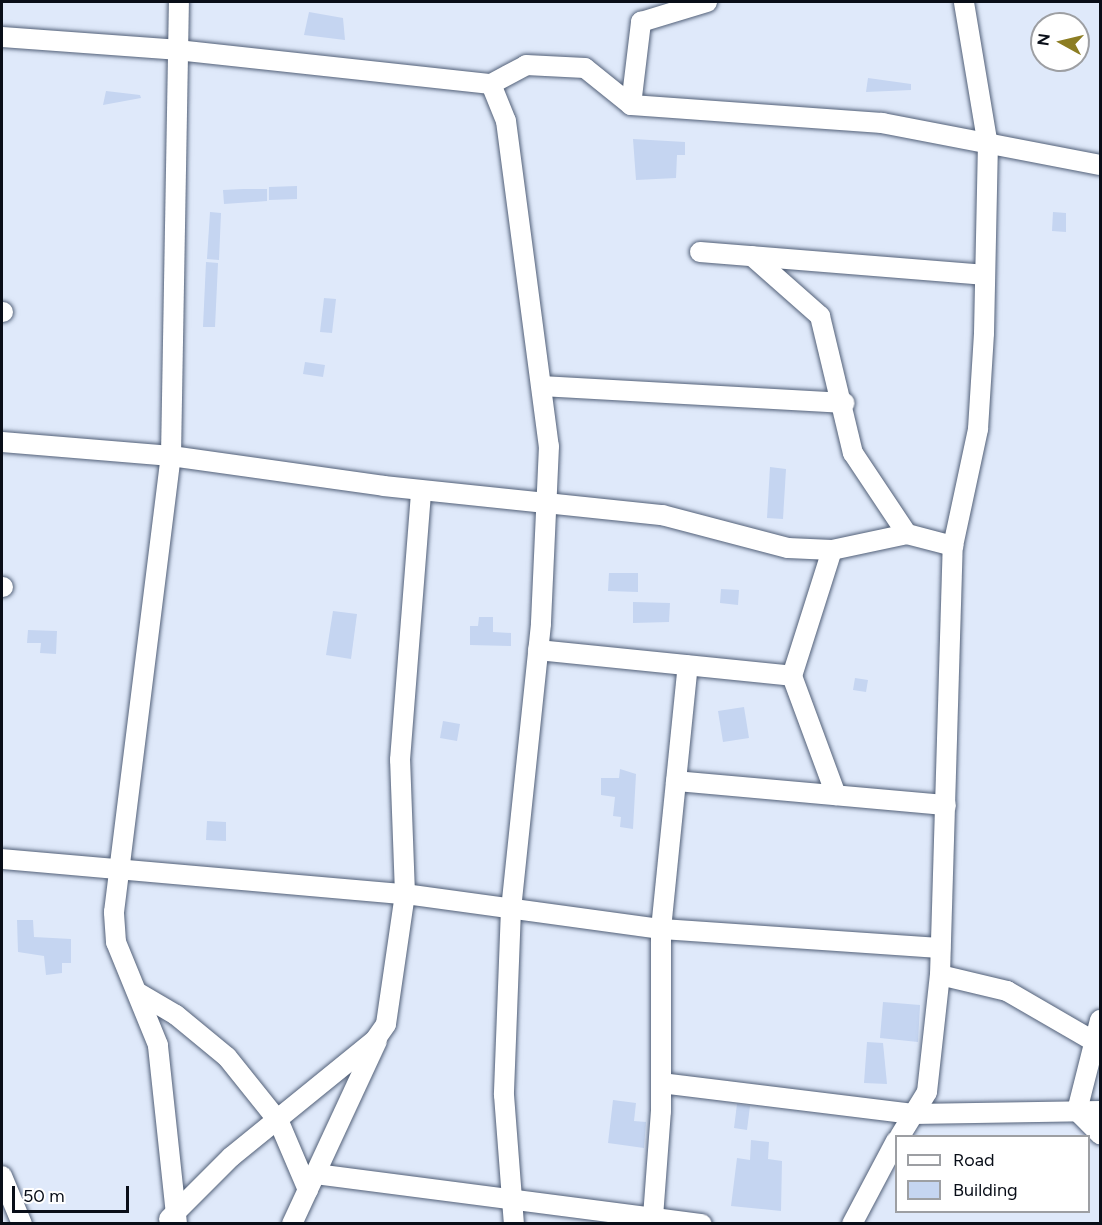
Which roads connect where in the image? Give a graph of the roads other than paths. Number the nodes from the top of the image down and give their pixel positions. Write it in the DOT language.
graph roads {
  1 [pos="179,2"];
  2 [pos="707,2"];
  3 [pos="964,2"];
  4 [pos="2,38"];
  5 [pos="177,50"];
  6 [pos="491,84"];
  7 [pos="632,105"];
  8 [pos="988,146"];
  9 [pos="1101,165"];
  10 [pos="700,252"];
  11 [pos="752,256"];
  12 [pos="983,275"];
  13 [pos="542,386"];
  14 [pos="845,403"];
  15 [pos="2,442"];
  16 [pos="171,456"];
  17 [pos="420,491"];
  18 [pos="550,501"];
  19 [pos="907,534"];
  20 [pos="953,546"];
  21 [pos="832,550"];
  22 [pos="538,650"];
  23 [pos="688,665"];
  24 [pos="792,676"];
  25 [pos="676,781"];
  26 [pos="836,795"];
  27 [pos="946,806"];
  28 [pos="2,860"];
  29 [pos="118,868"];
  30 [pos="405,894"];
  31 [pos="511,909"];
  32 [pos="661,929"];
  33 [pos="940,948"];
  34 [pos="940,975"];
  35 [pos="137,992"];
  36 [pos="1101,1020"];
  37 [pos="380,1034"];
  38 [pos="1096,1044"];
  39 [pos="661,1083"];
  40 [pos="1077,1111"];
  41 [pos="1101,1111"];
  42 [pos="913,1114"];
  43 [pos="279,1122"];
  44 [pos="1101,1134"];
  45 [pos="901,1135"];
  46 [pos="895,1146"];
  47 [pos="2,1176"];
  48 [pos="312,1182"];
  49 [pos="511,1199"];
  50 [pos="653,1217"];
  51 [pos="172,1220"];
  52 [pos="22,1224"];
  53 [pos="292,1224"];
  54 [pos="514,1224"];
  55 [pos="702,1224"];
  56 [pos="852,1224"];
  1 -- 5 [label="street"];
  2 -- 7 [label="street"];
  3 -- 8 [label="street"];
  4 -- 5 [label="street"];
  5 -- 6 [label="street"];
  5 -- 16 [label="street"];
  6 -- 7 [label="street"];
  6 -- 13 [label="street"];
  7 -- 8 [label="street"];
  8 -- 9 [label="street"];
  8 -- 12 [label="street"];
  10 -- 11 [label="street"];
  11 -- 12 [label="street"];
  11 -- 14 [label="street"];
  12 -- 20 [label="street"];
  13 -- 14 [label="street"];
  13 -- 18 [label="street"];
  14 -- 19 [label="street"];
  15 -- 16 [label="street"];
  16 -- 17 [label="street"];
  16 -- 29 [label="street"];
  17 -- 18 [label="street"];
  17 -- 30 [label="street"];
  18 -- 21 [label="street"];
  18 -- 22 [label="street"];
  19 -- 20 [label="street"];
  19 -- 21 [label="street"];
  20 -- 27 [label="street"];
  21 -- 24 [label="street"];
  22 -- 23 [label="street"];
  22 -- 31 [label="street"];
  23 -- 24 [label="street"];
  23 -- 25 [label="street"];
  24 -- 26 [label="street"];
  25 -- 26 [label="street"];
  25 -- 32 [label="street"];
  26 -- 27 [label="street"];
  27 -- 33 [label="street"];
  28 -- 29 [label="street"];
  29 -- 30 [label="street"];
  29 -- 35 [label="street"];
  30 -- 31 [label="street"];
  30 -- 37 [label="street"];
  31 -- 32 [label="street"];
  31 -- 49 [label="street"];
  32 -- 33 [label="street"];
  32 -- 39 [label="street"];
  33 -- 34 [label="street"];
  34 -- 38 [label="street"];
  34 -- 42 [label="street"];
  35 -- 43 [label="street"];
  35 -- 51 [label="street"];
  36 -- 38 [label="street"];
  37 -- 43 [label="street"];
  37 -- 48 [label="street"];
  38 -- 40 [label="street"];
  39 -- 42 [label="street"];
  39 -- 50 [label="street"];
  40 -- 41 [label="street"];
  40 -- 42 [label="street"];
  40 -- 44 [label="street"];
  42 -- 45 [label="street"];
  43 -- 48 [label="street"];
  43 -- 51 [label="street"];
  46 -- 56 [label="street"];
  47 -- 52 [label="street"];
  48 -- 49 [label="street"];
  48 -- 53 [label="street"];
  49 -- 50 [label="street"];
  49 -- 54 [label="street"];
  50 -- 55 [label="street"];
}
